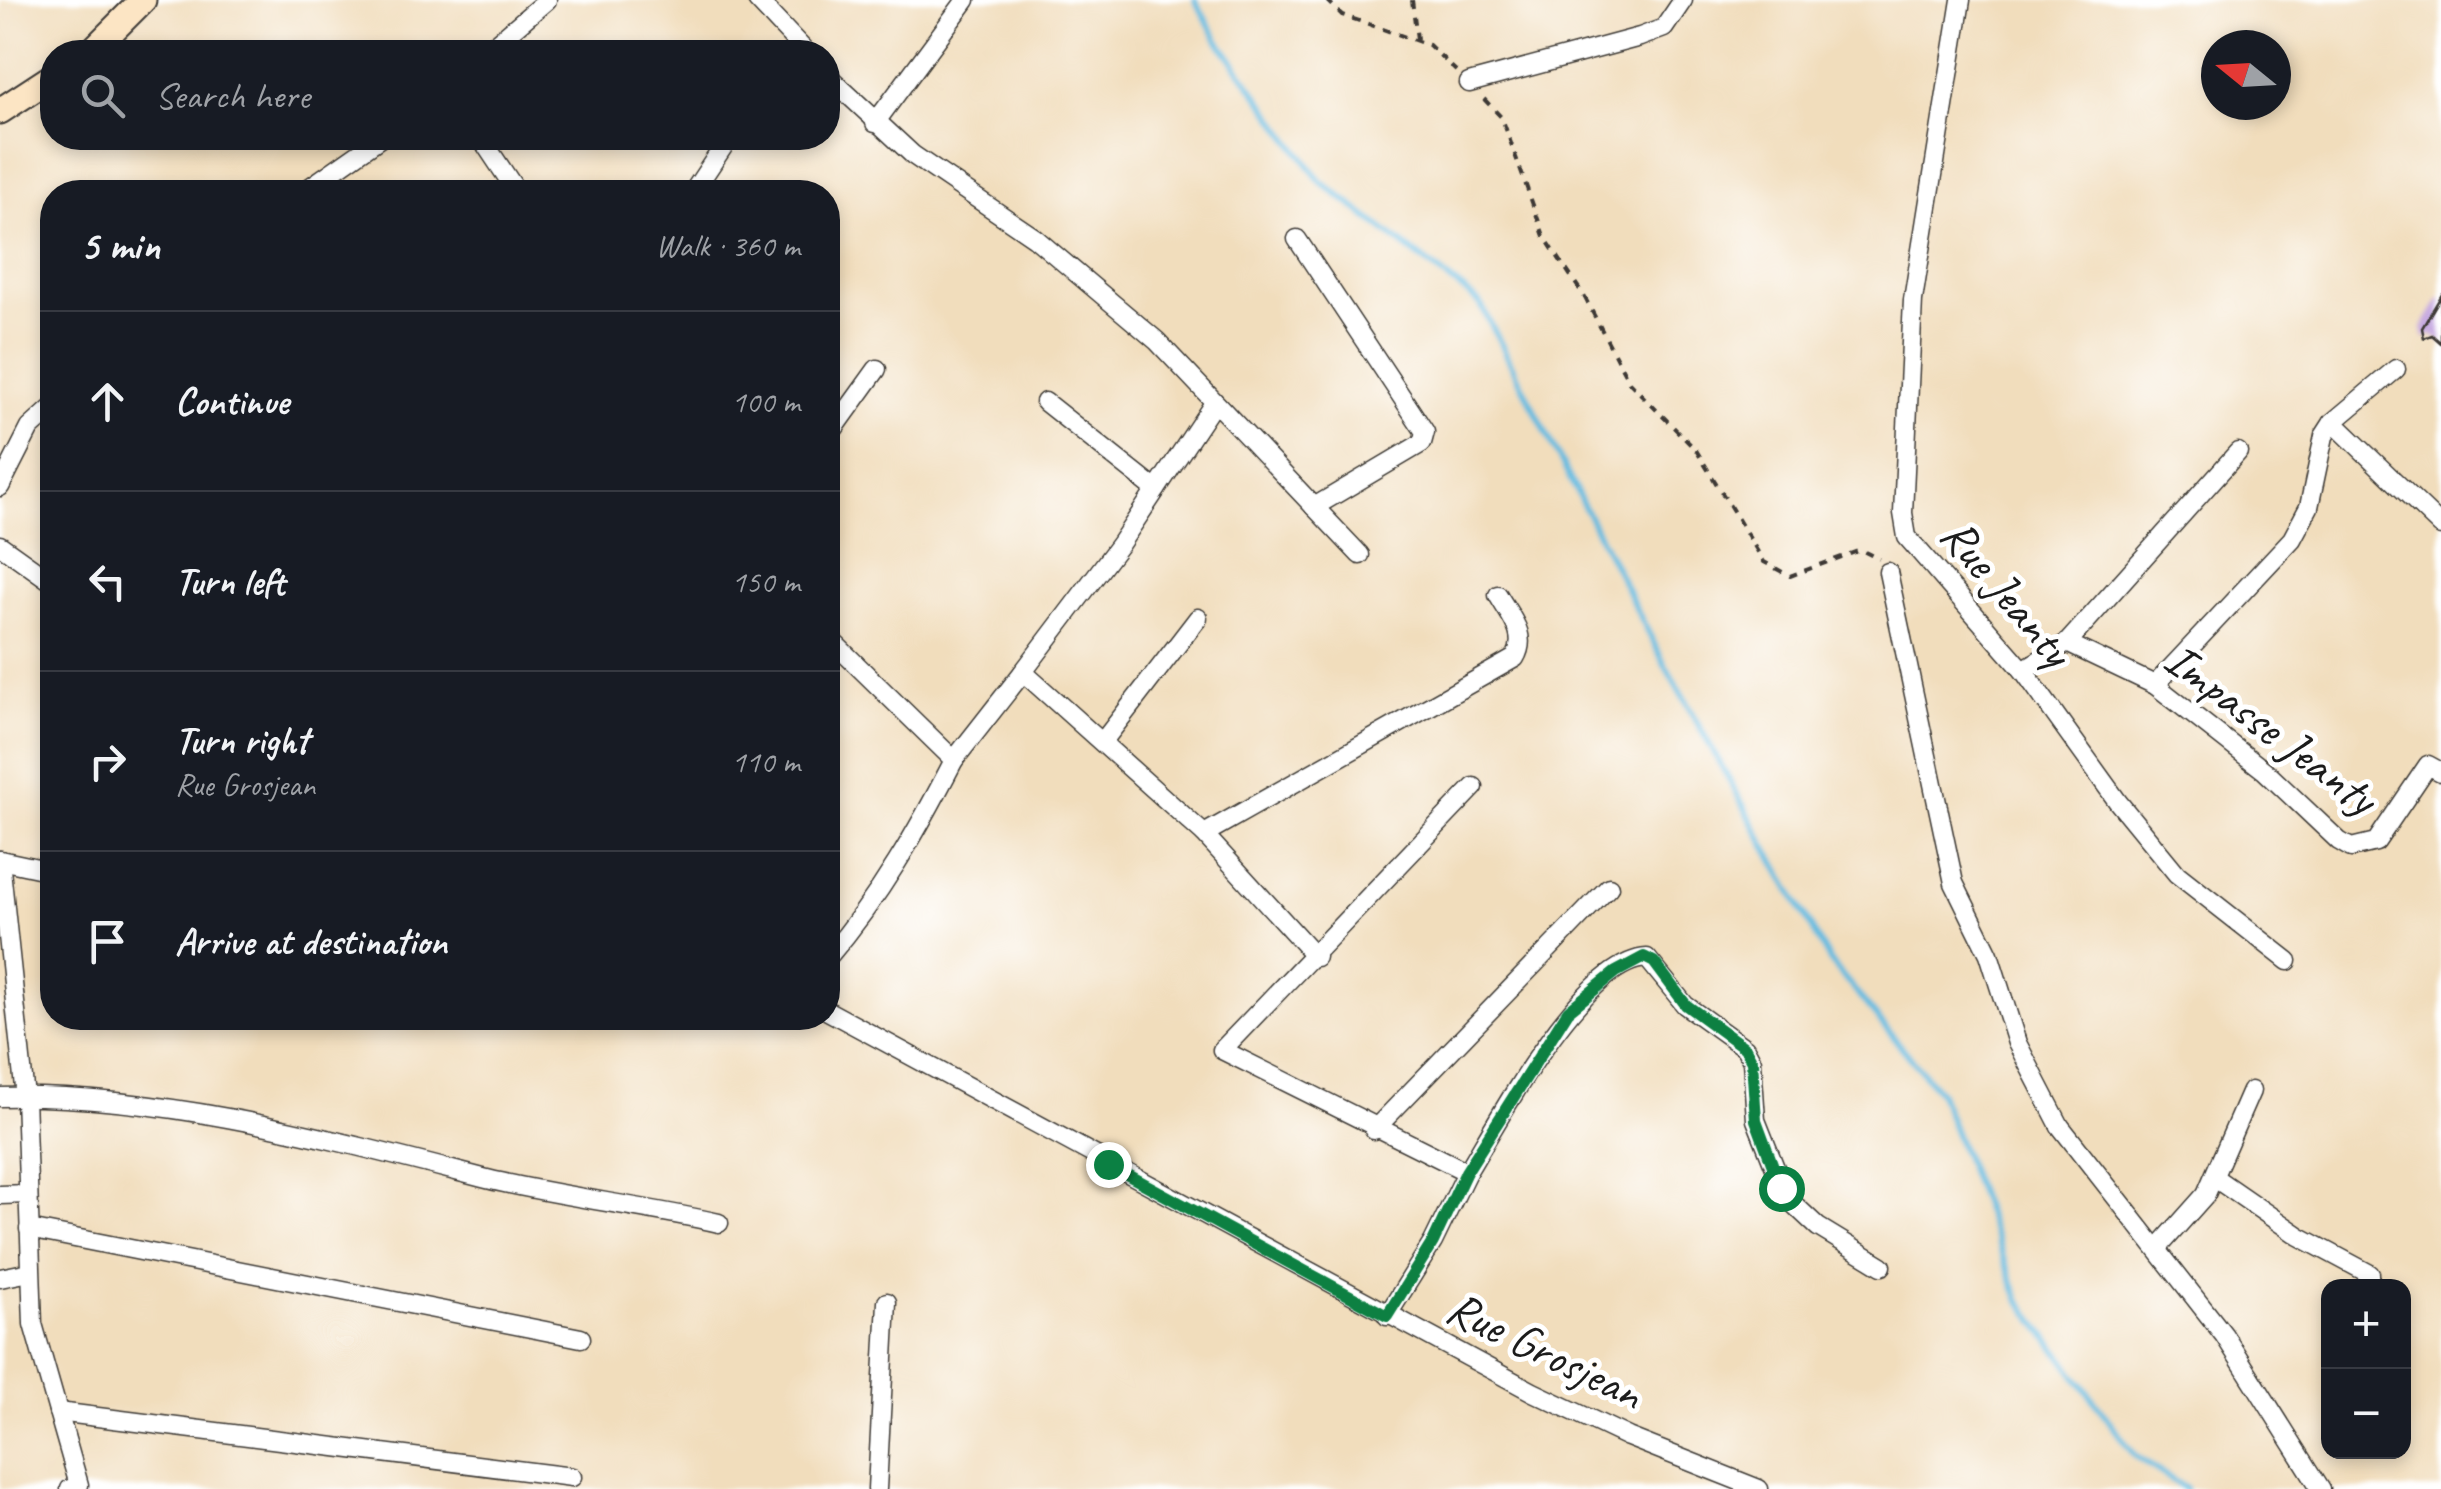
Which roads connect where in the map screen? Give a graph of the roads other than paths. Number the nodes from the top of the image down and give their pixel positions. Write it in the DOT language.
graph roads {
  1 [pos="144,0"];
  2 [pos="547,0"];
  3 [pos="757,0"];
  4 [pos="966,0"];
  5 [pos="1683,0"];
  6 [pos="1962,0"];
  7 [pos="104,40"];
  8 [pos="500,40"];
  9 [pos="785,40"];
  10 [pos="1469,83"];
  11 [pos="40,85"];
  12 [pos="840,88"];
  13 [pos="0,112"];
  14 [pos="875,123"];
  15 [pos="363,150"];
  16 [pos="489,150"];
  17 [pos="720,150"];
  18 [pos="320,180"];
  19 [pos="509,180"];
  20 [pos="702,180"];
  21 [pos="1297,239"];
  22 [pos="877,368"];
  23 [pos="2396,368"];
  24 [pos="1044,402"];
  25 [pos="1214,403"];
  26 [pos="40,419"];
  27 [pos="840,420"];
  28 [pos="2334,422"];
  29 [pos="2238,452"];
  30 [pos="0,486"];
  31 [pos="1156,490"];
  32 [pos="1314,507"];
  33 [pos="2441,526"];
  34 [pos="0,545"];
  35 [pos="1360,554"];
  36 [pos="1888,572"];
  37 [pos="40,573"];
  38 [pos="1498,596"];
  39 [pos="1198,618"];
  40 [pos="2067,643"];
  41 [pos="840,649"];
  42 [pos="2023,670"];
  43 [pos="1022,672"];
  44 [pos="2155,684"];
  45 [pos="1104,740"];
  46 [pos="2441,750"];
  47 [pos="954,760"];
  48 [pos="2435,768"];
  49 [pos="1474,787"];
  50 [pos="1204,834"];
  51 [pos="0,860"];
  52 [pos="40,868"];
  53 [pos="1609,887"];
  54 [pos="840,943"];
  55 [pos="1316,957"];
  56 [pos="2288,961"];
  57 [pos="840,1018"];
  58 [pos="2252,1092"];
  59 [pos="25,1097"];
  60 [pos="0,1098"];
  61 [pos="1374,1130"];
  62 [pos="1466,1172"];
  63 [pos="2215,1178"];
  64 [pos="28,1194"];
  65 [pos="0,1195"];
  66 [pos="719,1223"];
  67 [pos="29,1229"];
  68 [pos="2157,1249"];
  69 [pos="1882,1266"];
  70 [pos="30,1272"];
  71 [pos="2370,1274"];
  72 [pos="0,1278"];
  73 [pos="887,1302"];
  74 [pos="1387,1316"];
  75 [pos="581,1338"];
  76 [pos="58,1412"];
  77 [pos="572,1477"];
  78 [pos="77,1488"];
  79 [pos="877,1489"];
  80 [pos="1759,1489"];
  81 [pos="2321,1489"];
  1 -- 7 [label="street"];
  2 -- 8 [label="street"];
  3 -- 9 [label="street"];
  4 -- 14 [label="street"];
  5 -- 10 [label="street"];
  6 -- 42 [label="street, Rue Jeanty"];
  11 -- 13 [label="street"];
  12 -- 14 [label="street"];
  14 -- 25 [label="street"];
  15 -- 18 [label="street"];
  16 -- 19 [label="street"];
  17 -- 20 [label="street"];
  21 -- 32 [label="street"];
  22 -- 27 [label="street"];
  23 -- 28 [label="street"];
  24 -- 31 [label="street"];
  25 -- 31 [label="street"];
  25 -- 32 [label="street"];
  26 -- 30 [label="street"];
  28 -- 33 [label="street"];
  28 -- 44 [label="street"];
  29 -- 40 [label="street"];
  31 -- 43 [label="street"];
  32 -- 35 [label="street"];
  34 -- 37 [label="street"];
  36 -- 68 [label="street"];
  38 -- 50 [label="street"];
  39 -- 45 [label="street"];
  40 -- 42 [label="street"];
  40 -- 44 [label="street, Impasse Jeanty"];
  41 -- 47 [label="street"];
  42 -- 56 [label="street, Rue Jeanty"];
  43 -- 45 [label="street"];
  43 -- 47 [label="street"];
  44 -- 48 [label="street, Impasse Jeanty"];
  45 -- 50 [label="street"];
  46 -- 48 [label="street"];
  47 -- 54 [label="street"];
  49 -- 55 [label="street"];
  50 -- 55 [label="street"];
  51 -- 52 [label="street"];
  51 -- 59 [label="street"];
  53 -- 61 [label="street"];
  55 -- 61 [label="street"];
  57 -- 74 [label="street, Rue Grosjean"];
  58 -- 63 [label="street"];
  59 -- 60 [label="street"];
  59 -- 64 [label="street"];
  59 -- 66 [label="street"];
  61 -- 62 [label="street"];
  62 -- 69 [label="street"];
  62 -- 74 [label="street"];
  63 -- 68 [label="street"];
  63 -- 71 [label="street"];
  64 -- 65 [label="street"];
  64 -- 67 [label="street"];
  67 -- 70 [label="street"];
  67 -- 75 [label="street"];
  68 -- 81 [label="street"];
  70 -- 72 [label="street"];
  70 -- 76 [label="street"];
  73 -- 79 [label="street"];
  74 -- 80 [label="street, Rue Grosjean"];
  76 -- 77 [label="street"];
  76 -- 78 [label="street"];
}
